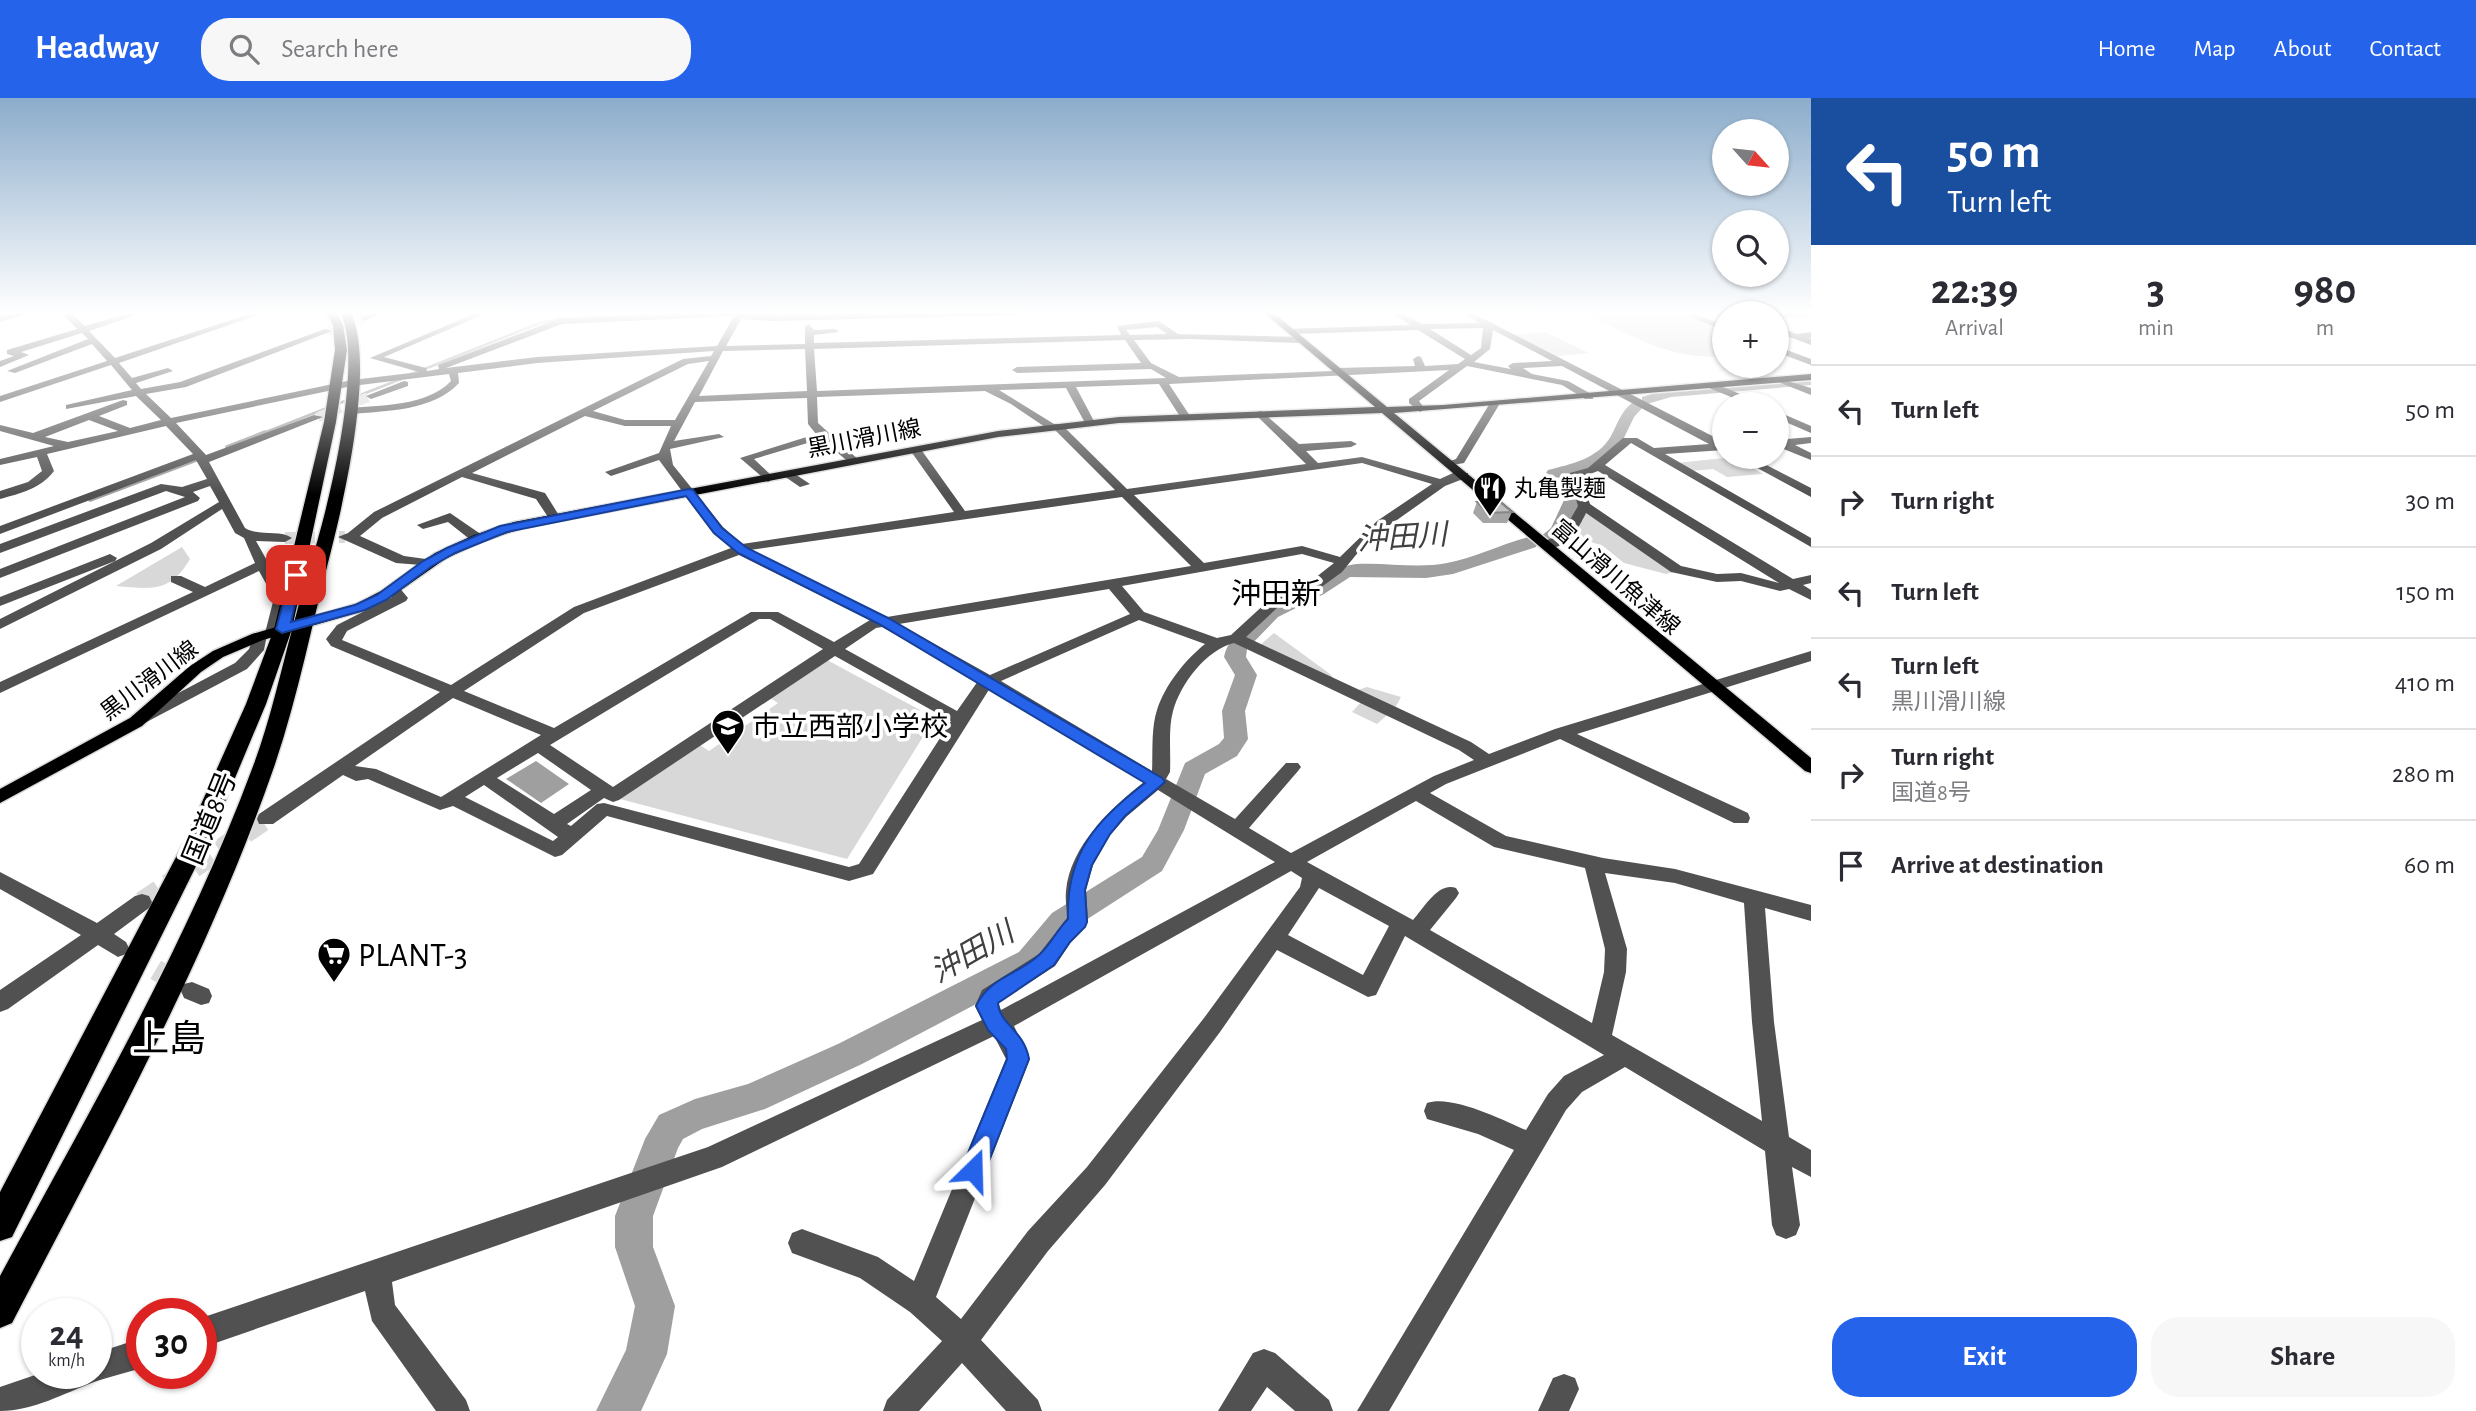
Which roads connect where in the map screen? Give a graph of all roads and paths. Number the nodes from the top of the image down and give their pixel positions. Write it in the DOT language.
graph roads {
  1 [pos="82,372"];
  2 [pos="121,372"];
  3 [pos="163,372"];
  4 [pos="212,372"];
  5 [pos="348,372"];
  6 [pos="355,372"];
  7 [pos="440,372"];
  8 [pos="453,372"];
  9 [pos="663,372"];
  10 [pos="706,372"];
  11 [pos="810,372"];
  12 [pos="1164,372"];
  13 [pos="1333,372"];
  14 [pos="1339,372"];
  15 [pos="1453,372"];
  16 [pos="1511,372"];
  17 [pos="1523,372"];
  18 [pos="1582,372"];
  19 [pos="433,373"];
  20 [pos="1529,376"];
  21 [pos="1811,377"];
  22 [pos="1177,380"];
  23 [pos="1781,380"];
  24 [pos="1162,381"];
  25 [pos="129,382"];
  26 [pos="1069,384"];
  27 [pos="1713,386"];
  28 [pos="353,388"];
  29 [pos="986,388"];
  30 [pos="1727,392"];
  31 [pos="1811,392"];
  32 [pos="810,394"];
  33 [pos="141,395"];
  34 [pos="1624,395"];
  35 [pos="1590,397"];
  36 [pos="690,399"];
  37 [pos="0,400"];
  38 [pos="1494,405"];
  39 [pos="70,407"];
  40 [pos="1420,409"];
  41 [pos="350,411"];
  42 [pos="1385,411"];
  43 [pos="584,412"];
  44 [pos="1261,414"];
  45 [pos="89,416"];
  46 [pos="1185,416"];
  47 [pos="318,417"];
  48 [pos="1789,420"];
  49 [pos="169,422"];
  50 [pos="678,423"];
  51 [pos="1090,423"];
  52 [pos="1054,426"];
  53 [pos="0,428"];
  54 [pos="1811,430"];
  55 [pos="131,432"];
  56 [pos="823,435"];
  57 [pos="34,437"];
  58 [pos="719,437"];
  59 [pos="1712,440"];
  60 [pos="1811,440"];
  61 [pos="1789,441"];
  62 [pos="1351,444"];
  63 [pos="68,447"];
  64 [pos="1712,447"];
  65 [pos="1789,447"];
  66 [pos="1297,448"];
  67 [pos="665,450"];
  68 [pos="916,450"];
  69 [pos="735,452"];
  70 [pos="1654,452"];
  71 [pos="41,453"];
  72 [pos="1811,457"];
  73 [pos="746,458"];
  74 [pos="1,461"];
  75 [pos="855,461"];
  76 [pos="1451,464"];
  77 [pos="1596,465"];
  78 [pos="206,467"];
  79 [pos="1316,467"];
  80 [pos="1766,469"];
  81 [pos="611,472"];
  82 [pos="463,474"];
  83 [pos="788,474"];
  84 [pos="1464,475"];
  85 [pos="768,478"];
  86 [pos="1441,483"];
  87 [pos="804,484"];
  88 [pos="165,487"];
  89 [pos="689,492"];
  90 [pos="1124,493"];
  91 [pos="1811,493"];
  92 [pos="0,495"];
  93 [pos="188,495"];
  94 [pos="218,506"];
  95 [pos="1584,506"];
  96 [pos="962,515"];
  97 [pos="554,517"];
  98 [pos="423,525"];
  99 [pos="0,530"];
  100 [pos="251,537"];
  101 [pos="285,538"];
  102 [pos="477,538"];
  103 [pos="1811,543"];
  104 [pos="1547,545"];
  105 [pos="0,549"];
  106 [pos="743,551"];
  107 [pos="1343,562"];
  108 [pos="428,564"];
  109 [pos="262,565"];
  110 [pos="1199,566"];
  111 [pos="4,569"];
  112 [pos="176,579"];
  113 [pos="1811,579"];
  114 [pos="1112,584"];
  115 [pos="1790,584"];
  116 [pos="41,586"];
  117 [pos="393,589"];
  118 [pos="205,592"];
  119 [pos="1811,596"];
  120 [pos="0,602"];
  121 [pos="1139,615"];
  122 [pos="883,621"];
  123 [pos="0,625"];
  124 [pos="279,630"];
  125 [pos="1236,638"];
  126 [pos="1216,643"];
  127 [pos="831,649"];
  128 [pos="1811,656"];
  129 [pos="989,681"];
  130 [pos="1713,687"];
  131 [pos="0,688"];
  132 [pos="454,690"];
  133 [pos="960,719"];
  134 [pos="136,722"];
  135 [pos="1561,733"];
  136 [pos="556,734"];
  137 [pos="538,745"];
  138 [pos="1487,761"];
  139 [pos="343,767"];
  140 [pos="1292,767"];
  141 [pos="1811,767"];
  142 [pos="491,782"];
  143 [pos="1156,782"];
  144 [pos="603,790"];
  145 [pos="1415,793"];
  146 [pos="0,797"];
  147 [pos="454,799"];
  148 [pos="1741,818"];
  149 [pos="266,819"];
  150 [pos="554,823"];
  151 [pos="1237,830"];
  152 [pos="571,836"];
  153 [pos="1290,862"];
  154 [pos="1603,866"];
  155 [pos="1313,875"];
  156 [pos="0,880"];
  157 [pos="1449,893"];
  158 [pos="1754,898"];
  159 [pos="142,902"];
  160 [pos="1811,913"];
  161 [pos="1409,927"];
  162 [pos="98,934"];
  163 [pos="1274,938"];
  164 [pos="118,948"];
  165 [pos="0,1002"];
  166 [pos="996,1024"];
  167 [pos="1600,1040"];
  168 [pos="1626,1055"];
  169 [pos="1436,1111"];
  170 [pos="1775,1143"];
  171 [pos="1531,1145"];
  172 [pos="1811,1164"];
  173 [pos="0,1225"];
  174 [pos="1786,1225"];
  175 [pos="802,1243"];
  176 [pos="376,1273"];
  177 [pos="920,1302"];
  178 [pos="0,1311"];
  179 [pos="217,1328"];
  180 [pos="961,1342"];
  181 [pos="38,1389"];
  182 [pos="0,1402"];
  183 [pos="454,1411"];
  184 [pos="898,1411"];
  185 [pos="1027,1411"];
  186 [pos="1233,1411"];
  187 [pos="1318,1411"];
  188 [pos="1372,1411"];
  1 -- 37 [label="street"];
  2 -- 25 [label="street"];
  3 -- 25 [label="street"];
  4 -- 33 [label="street"];
  5 -- 28 [label="highway, 国道8号"];
  6 -- 28 [label="highway, 国道8号"];
  7 -- 19 [label="street"];
  8 -- 41 [label="street"];
  9 -- 43 [label="street"];
  10 -- 36 [label="street"];
  11 -- 32 [label="street"];
  12 -- 22 [label="street"];
  13 -- 22 [label="street"];
  14 -- 42 [label="main road, 富山滑川魚津線"];
  15 -- 40 [label="street"];
  16 -- 20 [label="street"];
  17 -- 20 [label="street"];
  18 -- 34 [label="street"];
  19 -- 28 [label="street"];
  19 -- 28 [label="street"];
  20 -- 35 [label="street"];
  21 -- 23 [label="main road, 黒川滑川線"];
  22 -- 24 [label="street"];
  23 -- 27 [label="main road, 黒川滑川線"];
  23 -- 31 [label="street"];
  24 -- 26 [label="street"];
  24 -- 46 [label="street"];
  25 -- 33 [label="street"];
  26 -- 29 [label="street"];
  26 -- 51 [label="street"];
  27 -- 30 [label="street"];
  27 -- 34 [label="main road, 黒川滑川線"];
  28 -- 41 [label="highway, 国道8号"];
  28 -- 49 [label="street"];
  28 -- 124 [label="highway, 国道8号"];
  29 -- 32 [label="street"];
  29 -- 52 [label="street"];
  32 -- 36 [label="street"];
  32 -- 56 [label="street"];
  33 -- 39 [label="street"];
  33 -- 45 [label="street"];
  33 -- 49 [label="street"];
  34 -- 35 [label="main road, 黒川滑川線"];
  34 -- 59 [label="street"];
  35 -- 38 [label="main road, 黒川滑川線"];
  36 -- 50 [label="street"];
  38 -- 40 [label="main road, 黒川滑川線"];
  38 -- 76 [label="street"];
  40 -- 42 [label="main road, 黒川滑川線"];
  41 -- 124 [label="highway, 国道8号"];
  42 -- 44 [label="main road, 黒川滑川線"];
  42 -- 76 [label="main road, 富山滑川魚津線"];
  43 -- 50 [label="street"];
  43 -- 82 [label="street"];
  44 -- 46 [label="main road, 黒川滑川線"];
  44 -- 66 [label="street"];
  45 -- 55 [label="street"];
  45 -- 57 [label="street"];
  46 -- 51 [label="main road, 黒川滑川線"];
  47 -- 78 [label="street"];
  48 -- 54 [label="street"];
  49 -- 55 [label="street"];
  49 -- 78 [label="street"];
  50 -- 67 [label="street"];
  51 -- 52 [label="main road, 黒川滑川線"];
  52 -- 68 [label="main road, 黒川滑川線"];
  52 -- 90 [label="street"];
  53 -- 57 [label="street"];
  55 -- 63 [label="street"];
  56 -- 73 [label="street"];
  56 -- 75 [label="street"];
  57 -- 63 [label="street"];
  58 -- 67 [label="street"];
  60 -- 61 [label="street"];
  62 -- 66 [label="street"];
  63 -- 71 [label="street"];
  64 -- 70 [label="street"];
  65 -- 72 [label="street"];
  66 -- 79 [label="street"];
  67 -- 81 [label="street"];
  67 -- 89 [label="street"];
  68 -- 75 [label="main road, 黒川滑川線"];
  68 -- 96 [label="street"];
  69 -- 73 [label="street"];
  70 -- 77 [label="street"];
  70 -- 103 [label="street"];
  71 -- 74 [label="street"];
  71 -- 92 [label="street"];
  73 -- 85 [label="street"];
  75 -- 83 [label="main road, 黒川滑川線"];
  76 -- 84 [label="main road, 富山滑川魚津線"];
  77 -- 95 [label="street"];
  77 -- 115 [label="street"];
  78 -- 88 [label="street"];
  78 -- 93 [label="street"];
  78 -- 99 [label="street"];
  78 -- 100 [label="street"];
  79 -- 86 [label="street"];
  79 -- 90 [label="street"];
  80 -- 91 [label="street"];
  82 -- 97 [label="street"];
  82 -- 108 [label="street"];
  83 -- 85 [label="main road, 黒川滑川線"];
  83 -- 87 [label="street"];
  84 -- 86 [label="street"];
  84 -- 104 [label="main road, 富山滑川魚津線"];
  85 -- 89 [label="main road, 黒川滑川線"];
  86 -- 107 [label="street"];
  88 -- 93 [label="street"];
  88 -- 105 [label="street"];
  89 -- 97 [label="main road, 黒川滑川線"];
  89 -- 106 [label="street"];
  90 -- 96 [label="street"];
  90 -- 110 [label="street"];
  93 -- 111 [label="street"];
  93 -- 116 [label="street"];
  94 -- 123 [label="street"];
  95 -- 104 [label="street"];
  95 -- 115 [label="street"];
  96 -- 106 [label="street"];
  97 -- 102 [label="main road, 黒川滑川線"];
  98 -- 102 [label="street"];
  100 -- 101 [label="street"];
  100 -- 109 [label="street"];
  102 -- 108 [label="main road, 黒川滑川線"];
  104 -- 130 [label="main road, 富山滑川魚津線"];
  106 -- 122 [label="street"];
  106 -- 132 [label="street"];
  107 -- 110 [label="street"];
  107 -- 125 [label="street"];
  108 -- 117 [label="main road, 黒川滑川線"];
  109 -- 118 [label="street"];
  109 -- 124 [label="street"];
  110 -- 114 [label="street"];
  111 -- 116 [label="street"];
  112 -- 118 [label="street"];
  113 -- 115 [label="street"];
  114 -- 121 [label="street"];
  114 -- 122 [label="street"];
  115 -- 119 [label="street"];
  116 -- 120 [label="street"];
  117 -- 124 [label="main road, 黒川滑川線"];
  117 -- 132 [label="street"];
  118 -- 131 [label="street"];
  121 -- 126 [label="street"];
  121 -- 129 [label="street"];
  122 -- 127 [label="street"];
  122 -- 129 [label="street"];
  124 -- 134 [label="street"];
  124 -- 173 [label="highway, 国道8号"];
  124 -- 178 [label="highway, 国道8号"];
  125 -- 126 [label="street"];
  125 -- 138 [label="street"];
  126 -- 143 [label="street"];
  127 -- 133 [label="street"];
  127 -- 136 [label="street"];
  127 -- 144 [label="street"];
  128 -- 130 [label="street"];
  129 -- 133 [label="street"];
  129 -- 143 [label="street"];
  130 -- 135 [label="street"];
  130 -- 141 [label="main road, 富山滑川魚津線"];
  132 -- 136 [label="street"];
  132 -- 139 [label="street"];
  133 -- 152 [label="street"];
  134 -- 146 [label="main road, 黒川滑川線"];
  135 -- 138 [label="street"];
  135 -- 148 [label="street"];
  136 -- 137 [label="street"];
  137 -- 144 [label="street"];
  137 -- 147 [label="street"];
  138 -- 145 [label="street"];
  139 -- 147 [label="street"];
  139 -- 149 [label="street"];
  140 -- 151 [label="street"];
  142 -- 150 [label="street"];
  143 -- 151 [label="street"];
  143 -- 166 [label="street"];
  144 -- 150 [label="street"];
  145 -- 153 [label="street"];
  145 -- 154 [label="street"];
  147 -- 152 [label="street"];
  150 -- 152 [label="street"];
  151 -- 153 [label="street"];
  153 -- 155 [label="street"];
  153 -- 166 [label="street"];
  154 -- 158 [label="street"];
  154 -- 167 [label="street"];
  155 -- 161 [label="street"];
  155 -- 163 [label="street"];
  156 -- 162 [label="street"];
  157 -- 161 [label="street"];
  158 -- 160 [label="street"];
  158 -- 170 [label="street"];
  159 -- 162 [label="street"];
  161 -- 163 [label="street"];
  161 -- 167 [label="street"];
  162 -- 164 [label="street"];
  162 -- 165 [label="street"];
  163 -- 180 [label="street"];
  166 -- 176 [label="street"];
  166 -- 177 [label="street"];
  167 -- 168 [label="street"];
  168 -- 170 [label="street"];
  168 -- 171 [label="street"];
  169 -- 171 [label="street"];
  170 -- 172 [label="street"];
  170 -- 174 [label="street"];
  171 -- 188 [label="street"];
  175 -- 177 [label="street"];
  176 -- 179 [label="street"];
  176 -- 183 [label="street"];
  177 -- 180 [label="street"];
  180 -- 184 [label="street"];
  180 -- 185 [label="street"];
  181 -- 182 [label="street"];
  186 -- 187 [label="street"];
}
